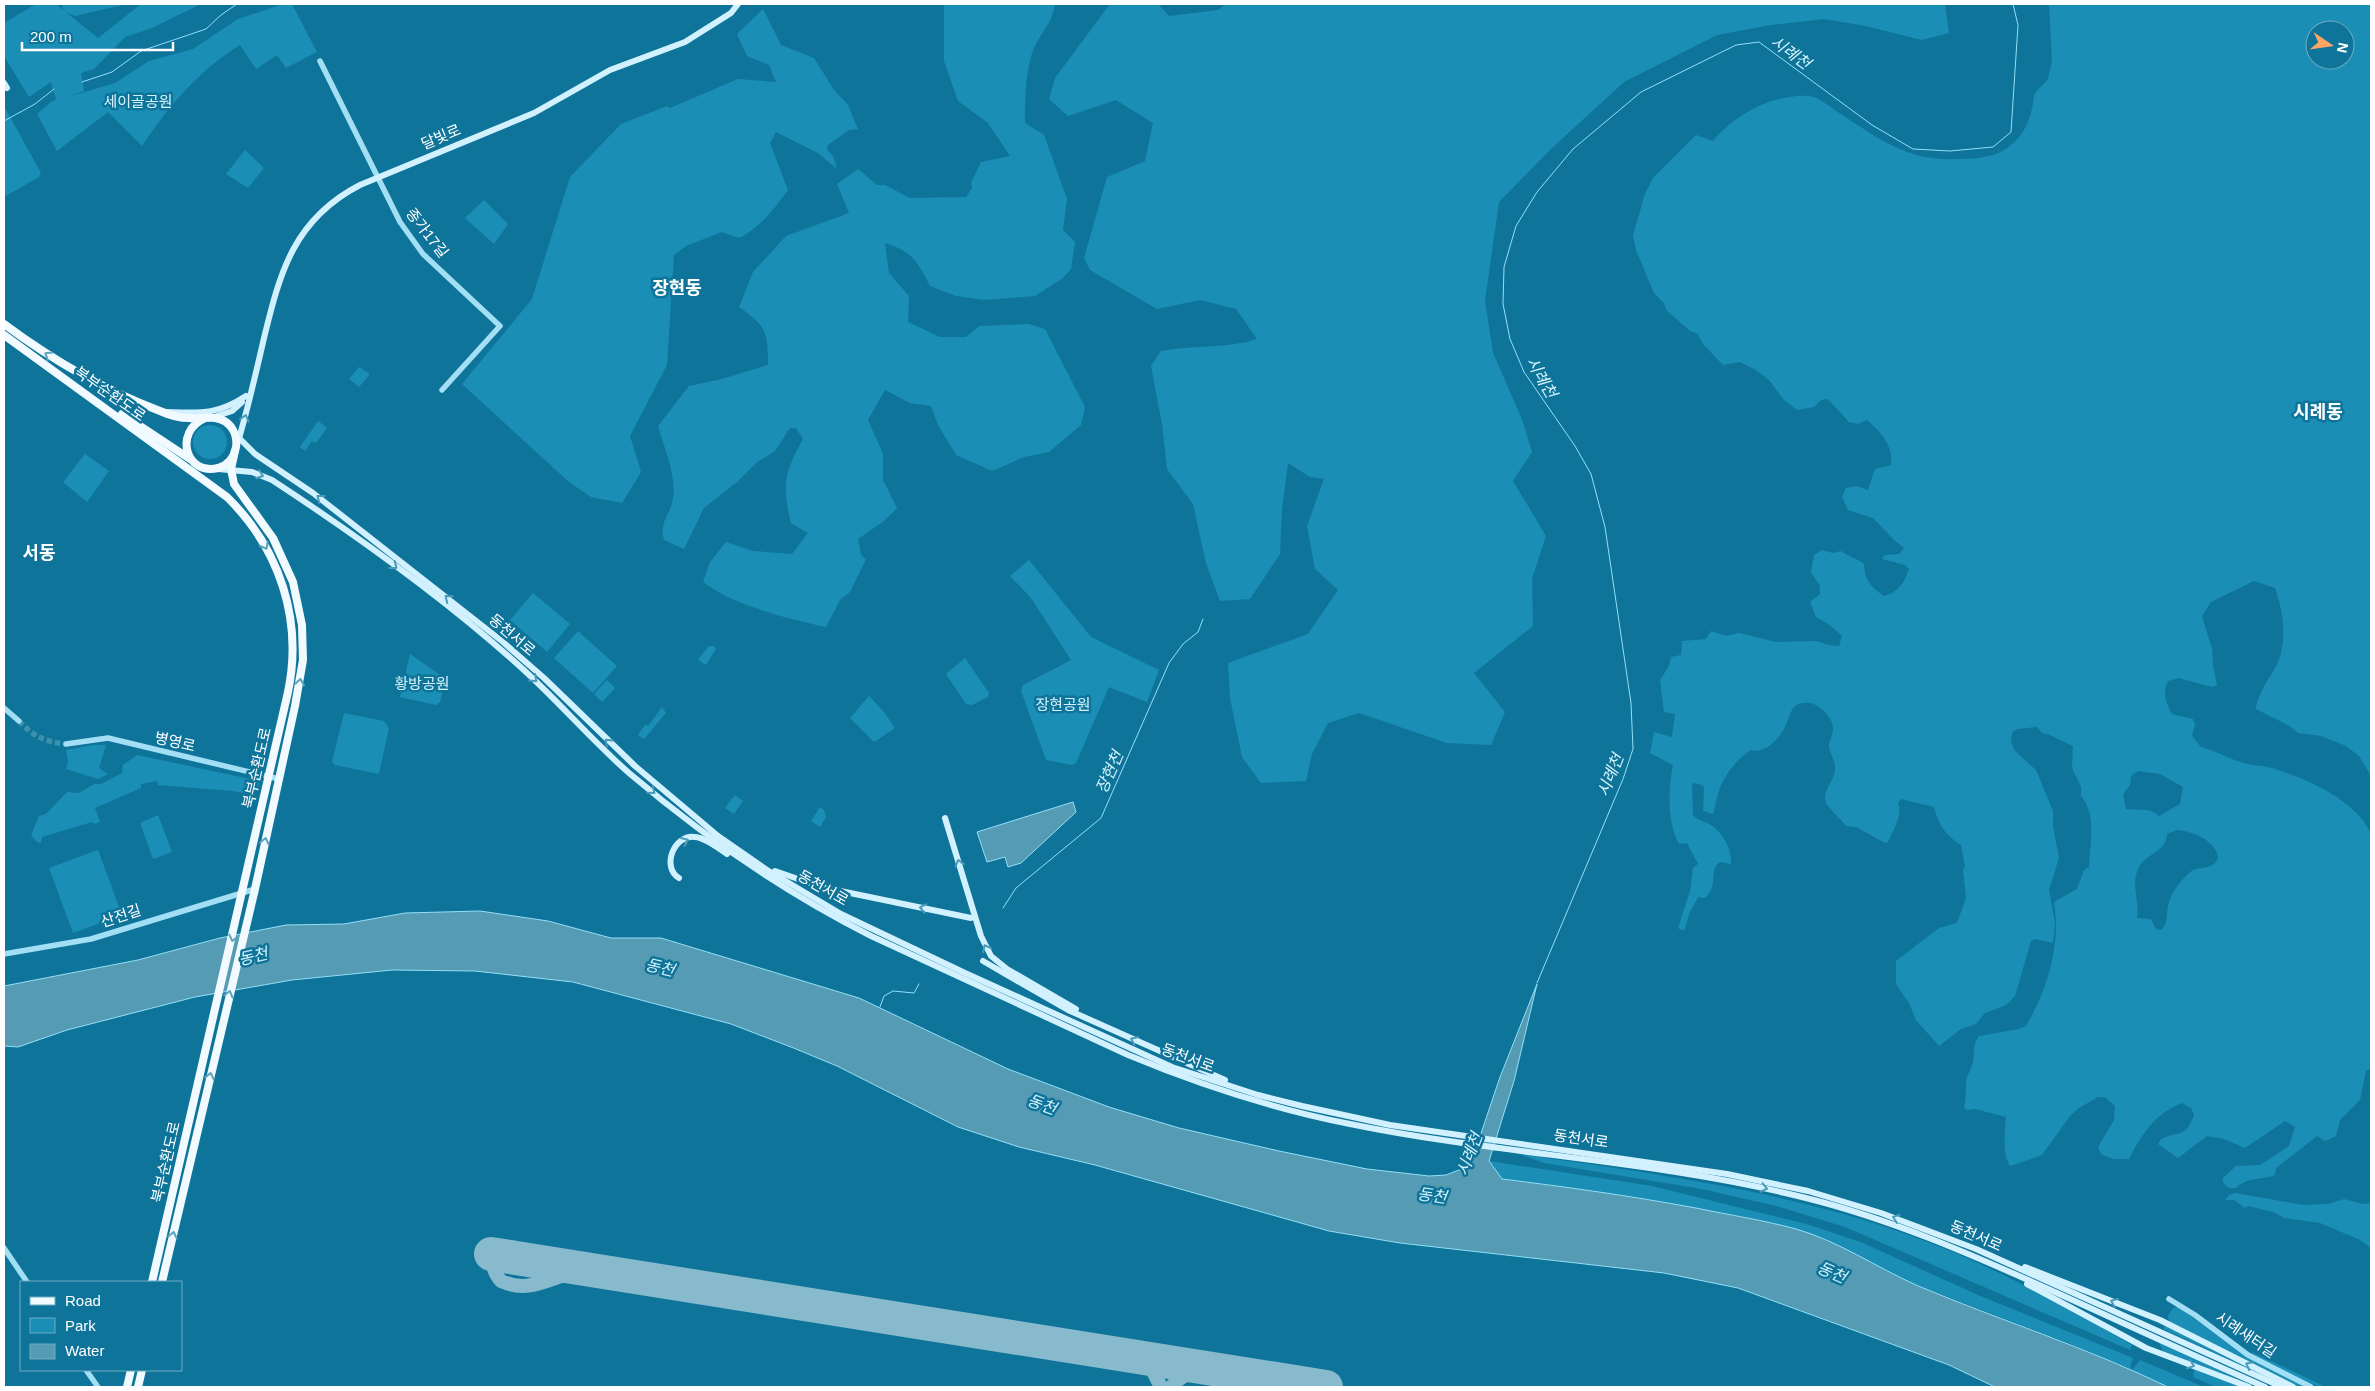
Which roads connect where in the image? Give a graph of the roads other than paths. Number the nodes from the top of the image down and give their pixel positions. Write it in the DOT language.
graph roads {
  1 [pos="738,4"];
  2 [pos="320,60"];
  3 [pos="377,178"];
  4 [pos="4,324"];
  5 [pos="4,335"];
  6 [pos="40,362"];
  7 [pos="253,384"];
  8 [pos="442,390"];
  9 [pos="246,396"];
  10 [pos="161,412"];
  11 [pos="208,418"];
  12 [pos="237,437"];
  13 [pos="235,451"];
  14 [pos="192,460"];
  15 [pos="212,469"];
  16 [pos="231,469"];
  17 [pos="211,483"];
  18 [pos="4,708"];
  19 [pos="18,721"];
  20 [pos="66,744"];
  21 [pos="269,776"];
  22 [pos="279,779"];
  23 [pos="945,818"];
  24 [pos="750,858"];
  25 [pos="763,874"];
  26 [pos="679,878"];
  27 [pos="255,889"];
  28 [pos="244,890"];
  29 [pos="970,918"];
  30 [pos="4,954"];
  31 [pos="983,961"];
  32 [pos="1114,1031"];
  33 [pos="1258,1095"];
  34 [pos="1449,1136"];
  35 [pos="4,1248"];
  36 [pos="1975,1252"];
  37 [pos="26,1281"];
  38 [pos="152,1281"];
  39 [pos="162,1281"];
  40 [pos="2169,1298"];
  41 [pos="2159,1336"];
  42 [pos="87,1371"];
  43 [pos="131,1371"];
  44 [pos="142,1371"];
  45 [pos="98,1387"];
  46 [pos="127,1387"];
  47 [pos="138,1387"];
  48 [pos="2249,1387"];
  49 [pos="2265,1387"];
  50 [pos="2282,1387"];
  51 [pos="2293,1387"];
  52 [pos="2311,1387"];
  1 -- 3 [label="main road, 달빛로"];
  2 -- 3 [label="street, 종가17길"];
  3 -- 7 [label="main road, 달빛로"];
  3 -- 8 [label="street, 종가17길"];
  10 -- 4 [label="main road, one-way"];
  5 -- 6 [label="main road, 북부순환도로"];
  6 -- 14 [label="main road, 북부순환도로"];
  6 -- 17 [label="main road, 북부순환도로"];
  7 -- 9 [label="main road, 달빛로"];
  12 -- 7 [label="main road, 달빛로, one-way"];
  9 -- 10 [label="main road"];
  9 -- 11 [label="main road, 달빛로"];
  10 -- 11 [label="main road"];
  11 -- 12 [label="main road"];
  11 -- 14 [label="main road"];
  12 -- 13 [label="main road"];
  24 -- 12 [label="main road, 동천서로, one-way"];
  13 -- 15 [label="main road"];
  13 -- 16 [label="main road"];
  14 -- 15 [label="main road"];
  14 -- 17 [label="main road"];
  15 -- 16 [label="main road, 동천서로"];
  22 -- 16 [label="main road, 북부순환도로, one-way"];
  16 -- 25 [label="main road, 동천서로, one-way"];
  17 -- 21 [label="main road, 북부순환도로, one-way"];
  18 -- 19 [label="street"];
  20 -- 21 [label="street, 병영로"];
  21 -- 22 [label="street, 병영로"];
  21 -- 28 [label="main road, 북부순환도로"];
  27 -- 22 [label="main road, 북부순환도로, one-way"];
  32 -- 23 [label="main road, one-way"];
  29 -- 24 [label="main road, one-way"];
  24 -- 33 [label="main road, 동천서로"];
  26 -- 25 [label="main road, one-way"];
  25 -- 34 [label="main road, 동천서로"];
  27 -- 28 [label="street, 산전길"];
  39 -- 27 [label="main road, 북부순환도로, one-way"];
  28 -- 30 [label="street, 산전길"];
  28 -- 38 [label="main road, 북부순환도로, one-way"];
  31 -- 32 [label="main road"];
  33 -- 32 [label="main road, one-way"];
  33 -- 34 [label="main road, 동천서로"];
  34 -- 36 [label="main road, 동천서로"];
  35 -- 37 [label="street"];
  36 -- 41 [label="main road, 동천서로"];
  36 -- 48 [label="main road, one-way"];
  51 -- 36 [label="main road, one-way"];
  40 -- 52 [label="street, 시례새터길"];
  41 -- 49 [label="main road, 동천서로"];
  41 -- 50 [label="main road, 동천서로"];
  42 -- 45 [label="street"];
  43 -- 46 [label="main road"];
  44 -- 47 [label="main road"];
}
